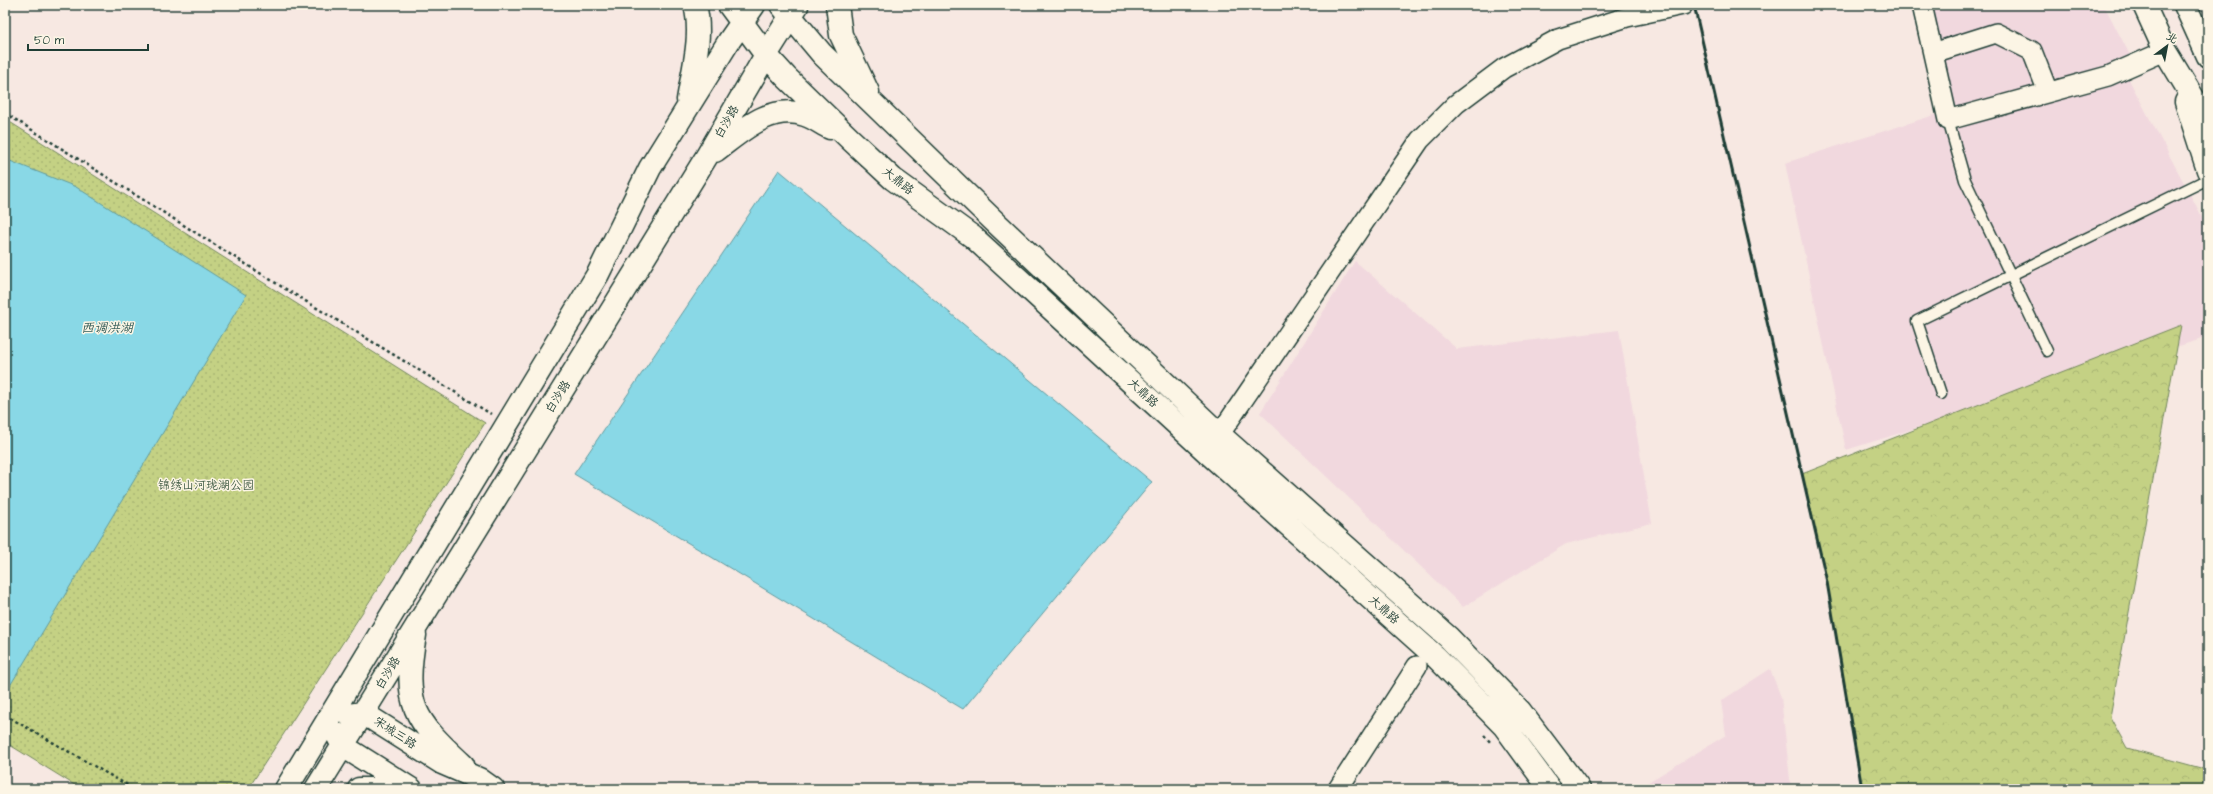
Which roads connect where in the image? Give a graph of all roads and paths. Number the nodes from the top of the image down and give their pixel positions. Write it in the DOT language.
graph roads {
  1 [pos="695,5"];
  2 [pos="837,5"];
  3 [pos="1683,5"];
  4 [pos="1922,5"];
  5 [pos="2144,5"];
  6 [pos="790,9"];
  7 [pos="2190,10"];
  8 [pos="742,11"];
  9 [pos="2208,43"];
  10 [pos="2165,51"];
  11 [pos="1933,53"];
  12 [pos="766,54"];
  13 [pos="2208,56"];
  14 [pos="2176,72"];
  15 [pos="2048,92"];
  16 [pos="874,104"];
  17 [pos="686,111"];
  18 [pos="5,113"];
  19 [pos="1948,120"];
  20 [pos="2208,122"];
  21 [pos="850,139"];
  22 [pos="707,156"];
  23 [pos="2208,170"];
  24 [pos="2208,179"];
  25 [pos="2010,276"];
  26 [pos="2046,351"];
  27 [pos="1941,394"];
  28 [pos="507,424"];
  29 [pos="1219,434"];
  30 [pos="1208,453"];
  31 [pos="417,624"];
  32 [pos="1417,666"];
  33 [pos="363,713"];
  34 [pos="5,715"];
  35 [pos="328,717"];
  36 [pos="343,746"];
  37 [pos="486,784"];
  38 [pos="134,789"];
  39 [pos="286,789"];
  40 [pos="316,789"];
  41 [pos="359,789"];
  42 [pos="392,789"];
  43 [pos="411,789"];
  44 [pos="1338,789"];
  45 [pos="1550,789"];
  46 [pos="1579,789"];
  1 -- 17 [label="main road"];
  2 -- 16 [label="main road"];
  3 -- 29 [label="street"];
  4 -- 11 [label="street"];
  5 -- 10 [label="main road"];
  6 -- 12 [label="main road, 白沙路"];
  6 -- 16 [label="main road, 大鼎路"];
  7 -- 9 [label="main road"];
  7 -- 13 [label="main road"];
  8 -- 12 [label="main road, 大鼎路"];
  8 -- 17 [label="main road"];
  10 -- 14 [label="main road"];
  10 -- 15 [label="street"];
  11 -- 15 [label="street"];
  11 -- 19 [label="street"];
  12 -- 21 [label="main road, 大鼎路"];
  12 -- 22 [label="main road, 白沙路"];
  14 -- 20 [label="main road"];
  14 -- 23 [label="main road"];
  15 -- 19 [label="street"];
  16 -- 29 [label="main road, 大鼎路"];
  17 -- 28 [label="main road"];
  18 -- 28 [label="path"];
  19 -- 25 [label="lane"];
  21 -- 22 [label="main road"];
  21 -- 30 [label="main road, 大鼎路"];
  22 -- 31 [label="main road, 白沙路"];
  24 -- 25 [label="lane"];
  25 -- 26 [label="lane"];
  25 -- 27 [label="lane"];
  28 -- 35 [label="main road"];
  29 -- 30 [label="street"];
  29 -- 46 [label="main road, 大鼎路"];
  30 -- 45 [label="main road, 大鼎路"];
  31 -- 33 [label="main road, 白沙路"];
  31 -- 37 [label="main road"];
  32 -- 44 [label="street"];
  33 -- 35 [label="main road, 宋城三路"];
  33 -- 36 [label="main road, 白沙路"];
  33 -- 37 [label="main road, 宋城三路"];
  34 -- 38 [label="path"];
  35 -- 36 [label="main road"];
  35 -- 39 [label="main road"];
  36 -- 40 [label="main road, 白沙路"];
  36 -- 43 [label="main road"];
  41 -- 42 [label="main road"];
}
